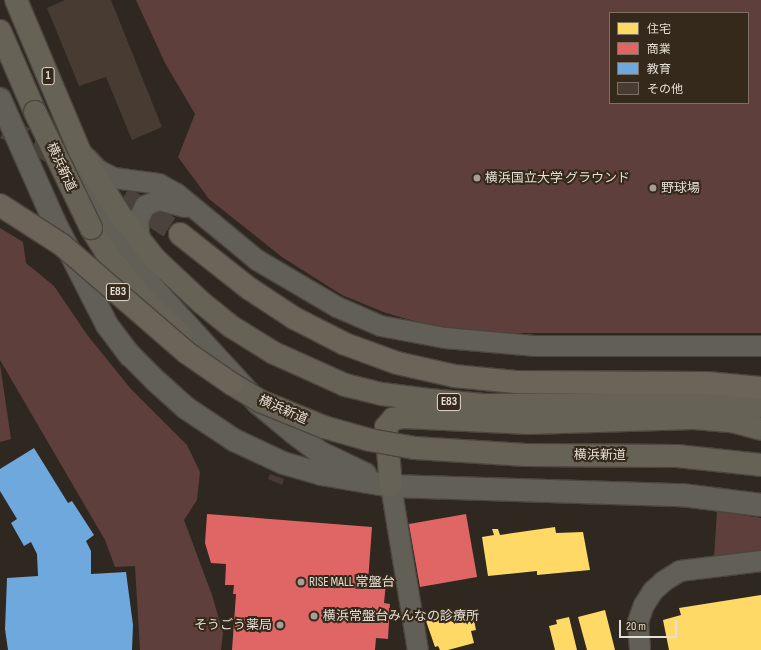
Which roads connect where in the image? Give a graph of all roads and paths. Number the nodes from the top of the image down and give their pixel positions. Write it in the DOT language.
graph roads {
  1 [pos="16,0"];
  2 [pos="0,31"];
  3 [pos="0,99"];
  4 [pos="80,152"];
  5 [pos="0,205"];
  6 [pos="117,210"];
  7 [pos="199,214"];
  8 [pos="91,228"];
  9 [pos="180,234"];
  10 [pos="140,242"];
  11 [pos="761,346"];
  12 [pos="232,384"];
  13 [pos="761,388"];
  14 [pos="761,406"];
  15 [pos="761,429"];
  16 [pos="761,465"];
  17 [pos="391,486"];
  18 [pos="761,505"];
  19 [pos="761,561"];
  20 [pos="418,650"];
  21 [pos="640,650"];
  1 -- 4 [label="highway, 横浜新道 / 1"];
  2 -- 8 [label="highway, 横浜新道 / 1, bridge"];
  3 -- 17 [label="street"];
  4 -- 6 [label="highway, 横浜新道 / 1"];
  4 -- 7 [label="street"];
  4 -- 17 [label="street"];
  5 -- 12 [label="highway, E83, bridge"];
  6 -- 10 [label="highway, 横浜新道 / E83"];
  7 -- 10 [label="street"];
  7 -- 11 [label="street"];
  8 -- 12 [label="highway, 横浜新道 / E83, bridge"];
  9 -- 13 [label="highway, E83"];
  10 -- 14 [label="highway, 横浜新道 / E83"];
  12 -- 16 [label="highway, 横浜新道 / E83, bridge"];
  15 -- 17 [label="highway"];
  17 -- 18 [label="street"];
  17 -- 20 [label="street"];
  19 -- 21 [label="street"];
}
